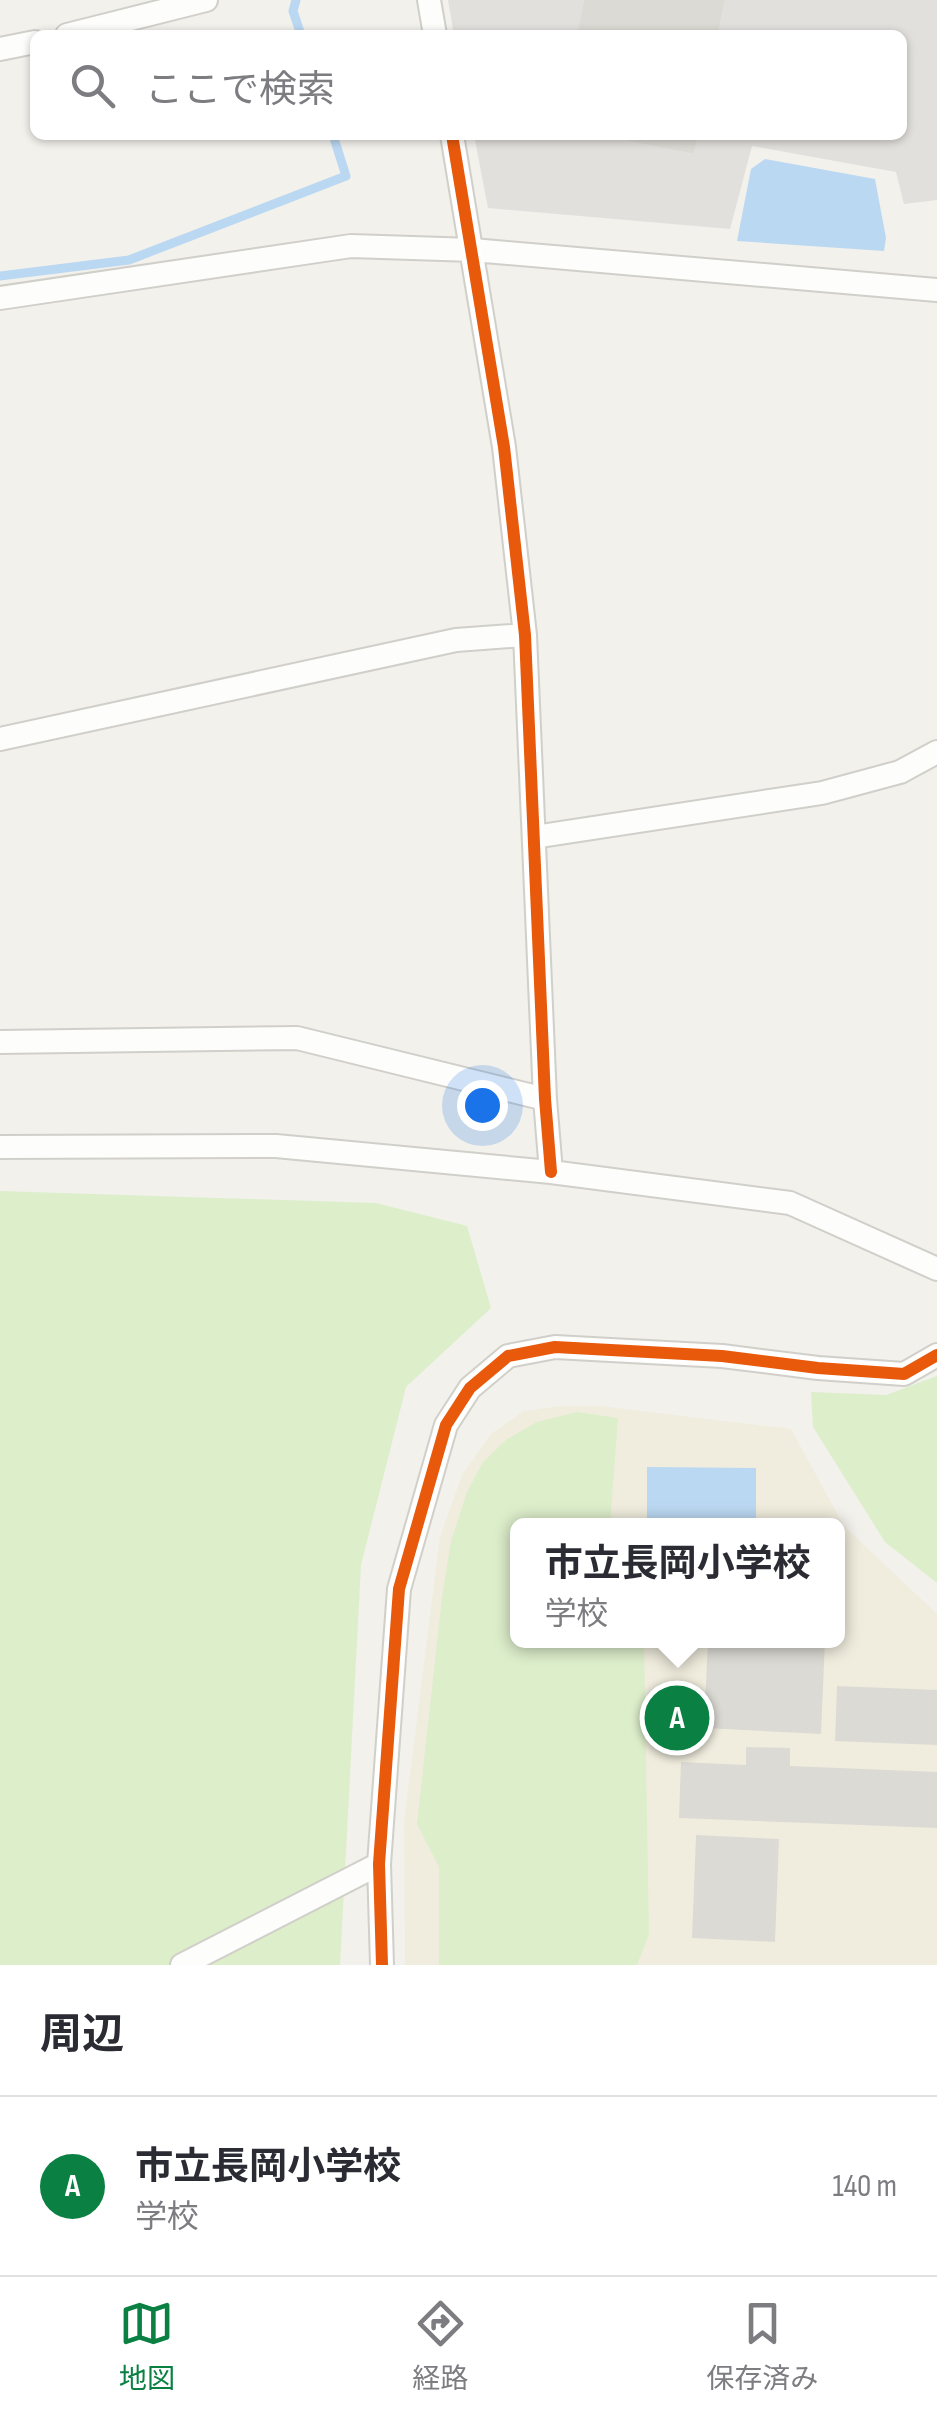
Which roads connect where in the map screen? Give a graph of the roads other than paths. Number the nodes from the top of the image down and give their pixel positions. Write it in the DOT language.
graph roads {
  1 [pos="206,0"];
  2 [pos="428,0"];
  3 [pos="87,30"];
  4 [pos="434,30"];
  5 [pos="30,43"];
  6 [pos="0,49"];
  7 [pos="453,140"];
  8 [pos="472,250"];
  9 [pos="937,290"];
  10 [pos="0,298"];
  11 [pos="526,635"];
  12 [pos="0,739"];
  13 [pos="937,752"];
  14 [pos="534,838"];
  15 [pos="0,1042"];
  16 [pos="545,1098"];
  17 [pos="0,1147"];
  18 [pos="551,1172"];
  19 [pos="937,1269"];
  20 [pos="937,1356"];
  21 [pos="379,1864"];
  22 [pos="182,1965"];
  23 [pos="382,1965"];
  1 -- 3 [label="street"];
  2 -- 4 [label="street"];
  5 -- 6 [label="street"];
  7 -- 8 [label="street"];
  8 -- 9 [label="street"];
  8 -- 10 [label="street"];
  8 -- 11 [label="street"];
  11 -- 12 [label="street"];
  11 -- 14 [label="street"];
  13 -- 14 [label="street"];
  14 -- 16 [label="street"];
  15 -- 16 [label="street"];
  16 -- 18 [label="street"];
  17 -- 18 [label="street"];
  18 -- 19 [label="street"];
  20 -- 21 [label="street"];
  21 -- 22 [label="street"];
  21 -- 23 [label="street"];
}
